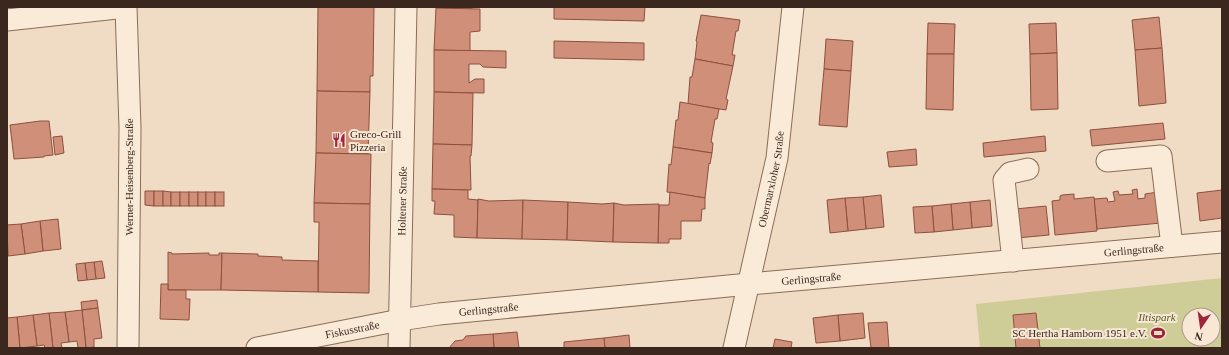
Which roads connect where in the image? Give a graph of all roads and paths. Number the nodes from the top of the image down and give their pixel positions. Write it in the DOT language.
graph roads {
  1 [pos="126,7"];
  2 [pos="406,7"];
  3 [pos="793,7"];
  4 [pos="7,20"];
  5 [pos="1106,161"];
  6 [pos="1028,169"];
  7 [pos="1222,242"];
  8 [pos="1172,246"];
  9 [pos="1013,261"];
  10 [pos="749,284"];
  11 [pos="400,320"];
  12 [pos="128,348"];
  13 [pos="257,348"];
  14 [pos="400,348"];
  15 [pos="734,348"];
  1 -- 4 [label="street"];
  1 -- 12 [label="street, Werner-Heisenberg-Straße"];
  2 -- 11 [label="street, Holtener Straße"];
  3 -- 10 [label="street, Obermarxloher Straße"];
  5 -- 8 [label="street"];
  6 -- 9 [label="street"];
  7 -- 8 [label="street, Gerlingstraße"];
  8 -- 9 [label="street, Gerlingstraße"];
  9 -- 10 [label="street, Gerlingstraße"];
  10 -- 11 [label="street, Gerlingstraße"];
  10 -- 15 [label="street, Obermarxloher Straße"];
  11 -- 13 [label="street, Fiskusstraße"];
  11 -- 14 [label="street, Holtener Straße"];
}
